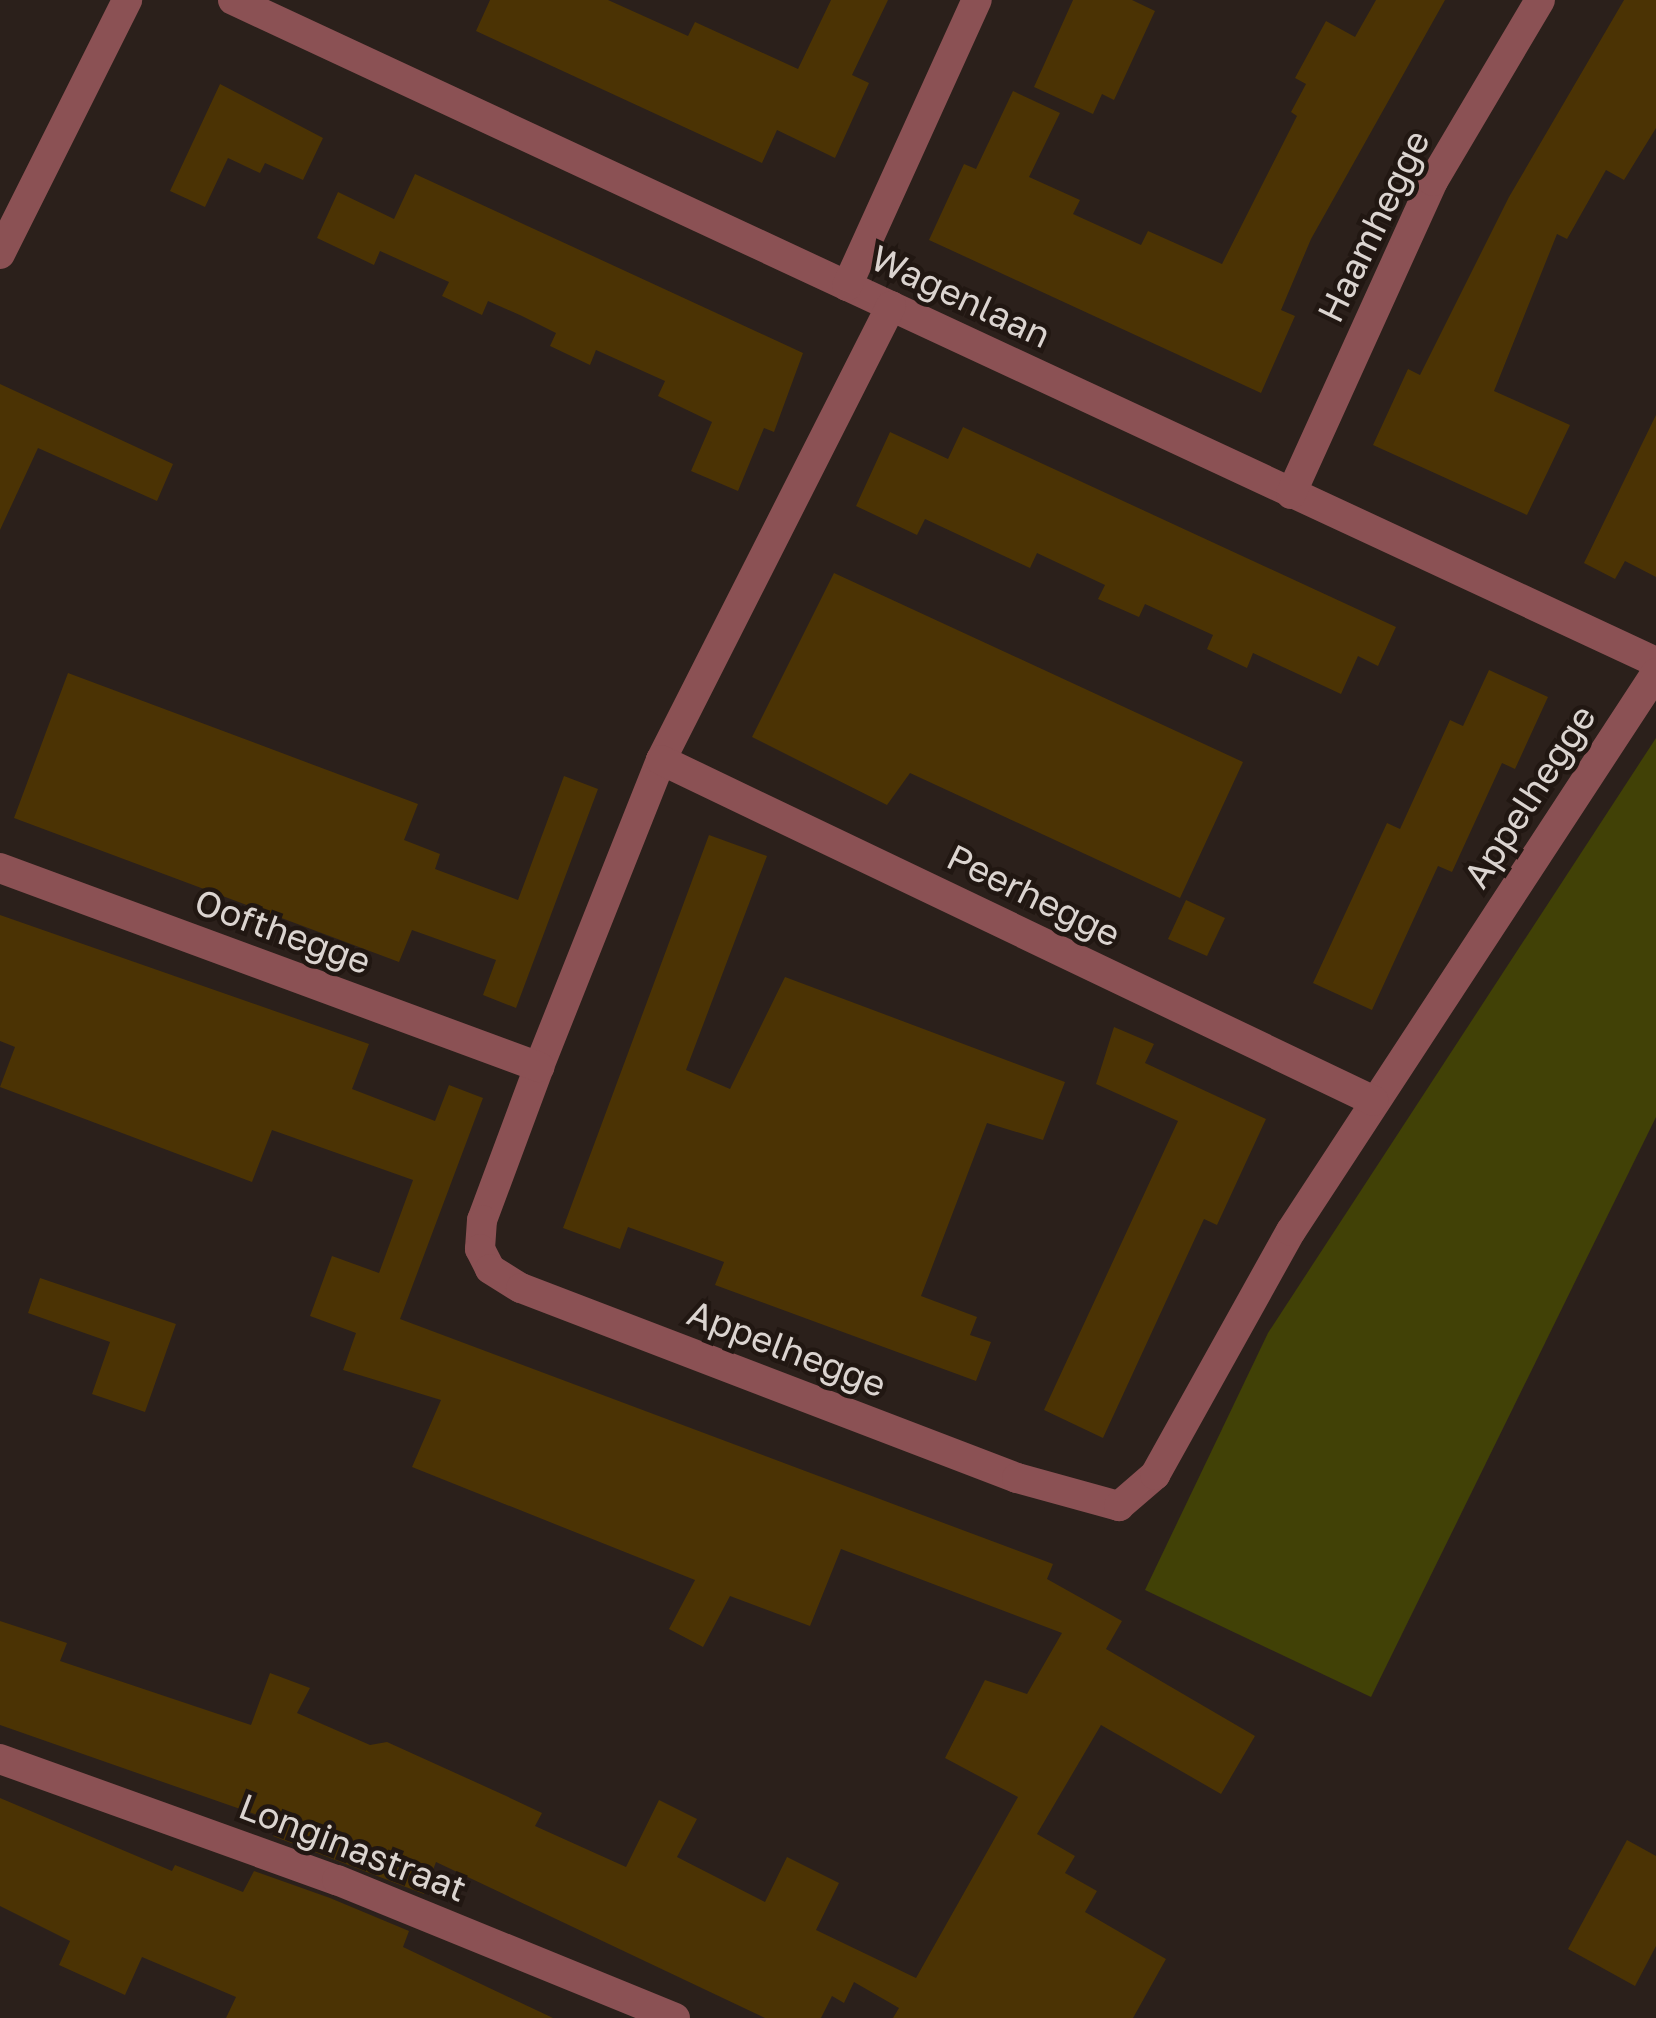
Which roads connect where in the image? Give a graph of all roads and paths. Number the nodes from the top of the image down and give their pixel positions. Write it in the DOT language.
graph roads {
  1 [pos="127,0"];
  2 [pos="233,0"];
  3 [pos="977,0"];
  4 [pos="1540,0"];
  5 [pos="0,254"];
  6 [pos="847,286"];
  7 [pos="891,306"];
  8 [pos="1292,494"];
  9 [pos="1656,662"];
  10 [pos="1656,673"];
  11 [pos="661,760"];
  12 [pos="0,868"];
  13 [pos="538,1066"];
  14 [pos="1374,1101"];
  15 [pos="0,1760"];
  16 [pos="675,2018"];
  1 -- 5 [label="street"];
  2 -- 6 [label="street, Wagenlaan"];
  3 -- 6 [label="street"];
  4 -- 8 [label="street, Haamhegge"];
  6 -- 7 [label="street, Wagenlaan"];
  7 -- 8 [label="street, Wagenlaan"];
  7 -- 11 [label="street, Appelhegge"];
  8 -- 9 [label="street, Wagenlaan"];
  10 -- 14 [label="street, Appelhegge"];
  11 -- 13 [label="street, Appelhegge"];
  11 -- 14 [label="street, Peerhegge"];
  12 -- 13 [label="street, Oofthegge"];
  13 -- 14 [label="street, Appelhegge"];
  15 -- 16 [label="street, Longinastraat"];
}
